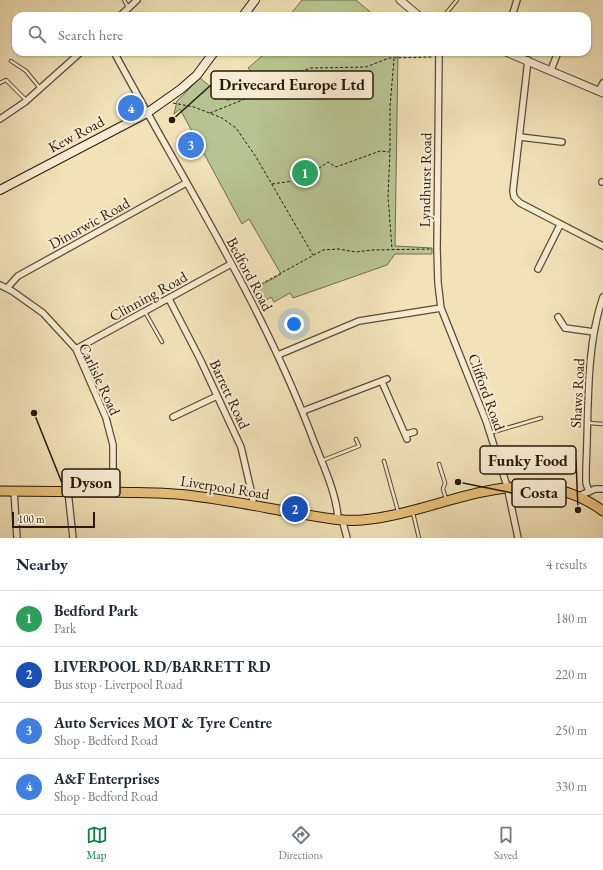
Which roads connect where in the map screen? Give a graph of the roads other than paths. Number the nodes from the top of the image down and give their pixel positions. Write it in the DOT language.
graph roads {
  1 [pos="124,0"];
  2 [pos="137,0"];
  3 [pos="255,0"];
  4 [pos="400,0"];
  5 [pos="457,0"];
  6 [pos="517,0"];
  7 [pos="128,8"];
  8 [pos="124,12"];
  9 [pos="245,12"];
  10 [pos="414,12"];
  11 [pos="447,12"];
  12 [pos="513,12"];
  13 [pos="76,56"];
  14 [pos="116,56"];
  15 [pos="211,56"];
  16 [pos="438,56"];
  17 [pos="517,56"];
  18 [pos="557,56"];
  19 [pos="528,60"];
  20 [pos="11,61"];
  21 [pos="552,70"];
  22 [pos="0,83"];
  23 [pos="603,84"];
  24 [pos="40,88"];
  25 [pos="601,92"];
  26 [pos="26,101"];
  27 [pos="147,113"];
  28 [pos="0,118"];
  29 [pos="520,137"];
  30 [pos="562,142"];
  31 [pos="186,183"];
  32 [pos="0,190"];
  33 [pos="560,225"];
  34 [pos="603,246"];
  35 [pos="232,264"];
  36 [pos="538,269"];
  37 [pos="0,285"];
  38 [pos="7,288"];
  39 [pos="603,297"];
  40 [pos="169,299"];
  41 [pos="441,308"];
  42 [pos="145,312"];
  43 [pos="558,317"];
  44 [pos="594,332"];
  45 [pos="162,342"];
  46 [pos="76,349"];
  47 [pos="278,355"];
  48 [pos="217,396"];
  49 [pos="302,411"];
  50 [pos="173,417"];
  51 [pos="541,418"];
  52 [pos="588,423"];
  53 [pos="603,424"];
  54 [pos="414,432"];
  55 [pos="490,433"];
  56 [pos="356,439"];
  57 [pos="321,461"];
  58 [pos="384,461"];
  59 [pos="439,464"];
  60 [pos="507,486"];
  61 [pos="603,489"];
  62 [pos="0,491"];
  63 [pos="14,491"];
  64 [pos="68,491"];
  65 [pos="113,492"];
  66 [pos="589,492"];
  67 [pos="579,496"];
  68 [pos="446,501"];
  69 [pos="252,505"];
  70 [pos="412,511"];
  71 [pos="603,511"];
  72 [pos="399,514"];
  73 [pos="340,519"];
  74 [pos="17,538"];
  75 [pos="73,538"];
  76 [pos="347,538"];
  77 [pos="419,538"];
  78 [pos="518,538"];
  1 -- 7 [label="lane"];
  2 -- 7 [label="street"];
  3 -- 9 [label="main road"];
  4 -- 10 [label="street"];
  5 -- 11 [label="lane"];
  6 -- 12 [label="street"];
  7 -- 8 [label="street"];
  13 -- 24 [label="street"];
  14 -- 27 [label="street, Bedford Road"];
  15 -- 27 [label="main road, Kew Road"];
  16 -- 41 [label="street, Lyndhurst Road"];
  17 -- 19 [label="street"];
  18 -- 21 [label="street"];
  19 -- 21 [label="street"];
  19 -- 29 [label="street"];
  20 -- 24 [label="lane"];
  21 -- 25 [label="street"];
  22 -- 26 [label="lane"];
  23 -- 25 [label="street"];
  24 -- 26 [label="street"];
  26 -- 28 [label="street"];
  27 -- 31 [label="street, Bedford Road"];
  27 -- 32 [label="main road, Kew Road"];
  29 -- 30 [label="street"];
  29 -- 33 [label="street"];
  31 -- 35 [label="street, Bedford Road"];
  31 -- 38 [label="street, Dinorwic Road"];
  33 -- 34 [label="street"];
  33 -- 36 [label="street"];
  35 -- 40 [label="street, Clinning Road"];
  35 -- 47 [label="street, Bedford Road"];
  37 -- 38 [label="street, Carlisle Road"];
  38 -- 46 [label="street, Carlisle Road"];
  39 -- 44 [label="street, Shaws Road"];
  40 -- 42 [label="street, Clinning Road"];
  40 -- 48 [label="street, Barrett Road"];
  41 -- 47 [label="street"];
  41 -- 55 [label="street, Clifford Road"];
  42 -- 45 [label="lane"];
  42 -- 46 [label="street, Clinning Road"];
  43 -- 44 [label="street"];
  44 -- 52 [label="street, Shaws Road"];
  46 -- 65 [label="street, Carlisle Road"];
  47 -- 49 [label="street, Bedford Road"];
  48 -- 50 [label="street"];
  48 -- 69 [label="street, Barrett Road"];
  49 -- 54 [label="street"];
  49 -- 57 [label="street, Bedford Road"];
  51 -- 55 [label="lane"];
  52 -- 53 [label="lane"];
  52 -- 66 [label="street, Shaws Road"];
  55 -- 60 [label="street, Clifford Road"];
  56 -- 57 [label="lane"];
  57 -- 73 [label="street, Bedford Road"];
  58 -- 72 [label="lane"];
  59 -- 68 [label="lane"];
  60 -- 67 [label="main road, Liverpool Road"];
  60 -- 68 [label="main road, Liverpool Road"];
  60 -- 78 [label="street, Clifford Road"];
  61 -- 66 [label="street"];
  62 -- 63 [label="main road, Liverpool Road"];
  63 -- 64 [label="main road, Liverpool Road"];
  63 -- 74 [label="street"];
  64 -- 65 [label="main road, Liverpool Road"];
  64 -- 75 [label="street"];
  65 -- 69 [label="main road, Liverpool Road"];
  66 -- 67 [label="street"];
  67 -- 71 [label="main road, Liverpool Road"];
  68 -- 70 [label="main road, Liverpool Road"];
  69 -- 73 [label="main road, Liverpool Road"];
  70 -- 72 [label="main road, Liverpool Road"];
  70 -- 77 [label="lane"];
  72 -- 73 [label="main road, Liverpool Road"];
  73 -- 76 [label="street, Bedford Road"];
}
